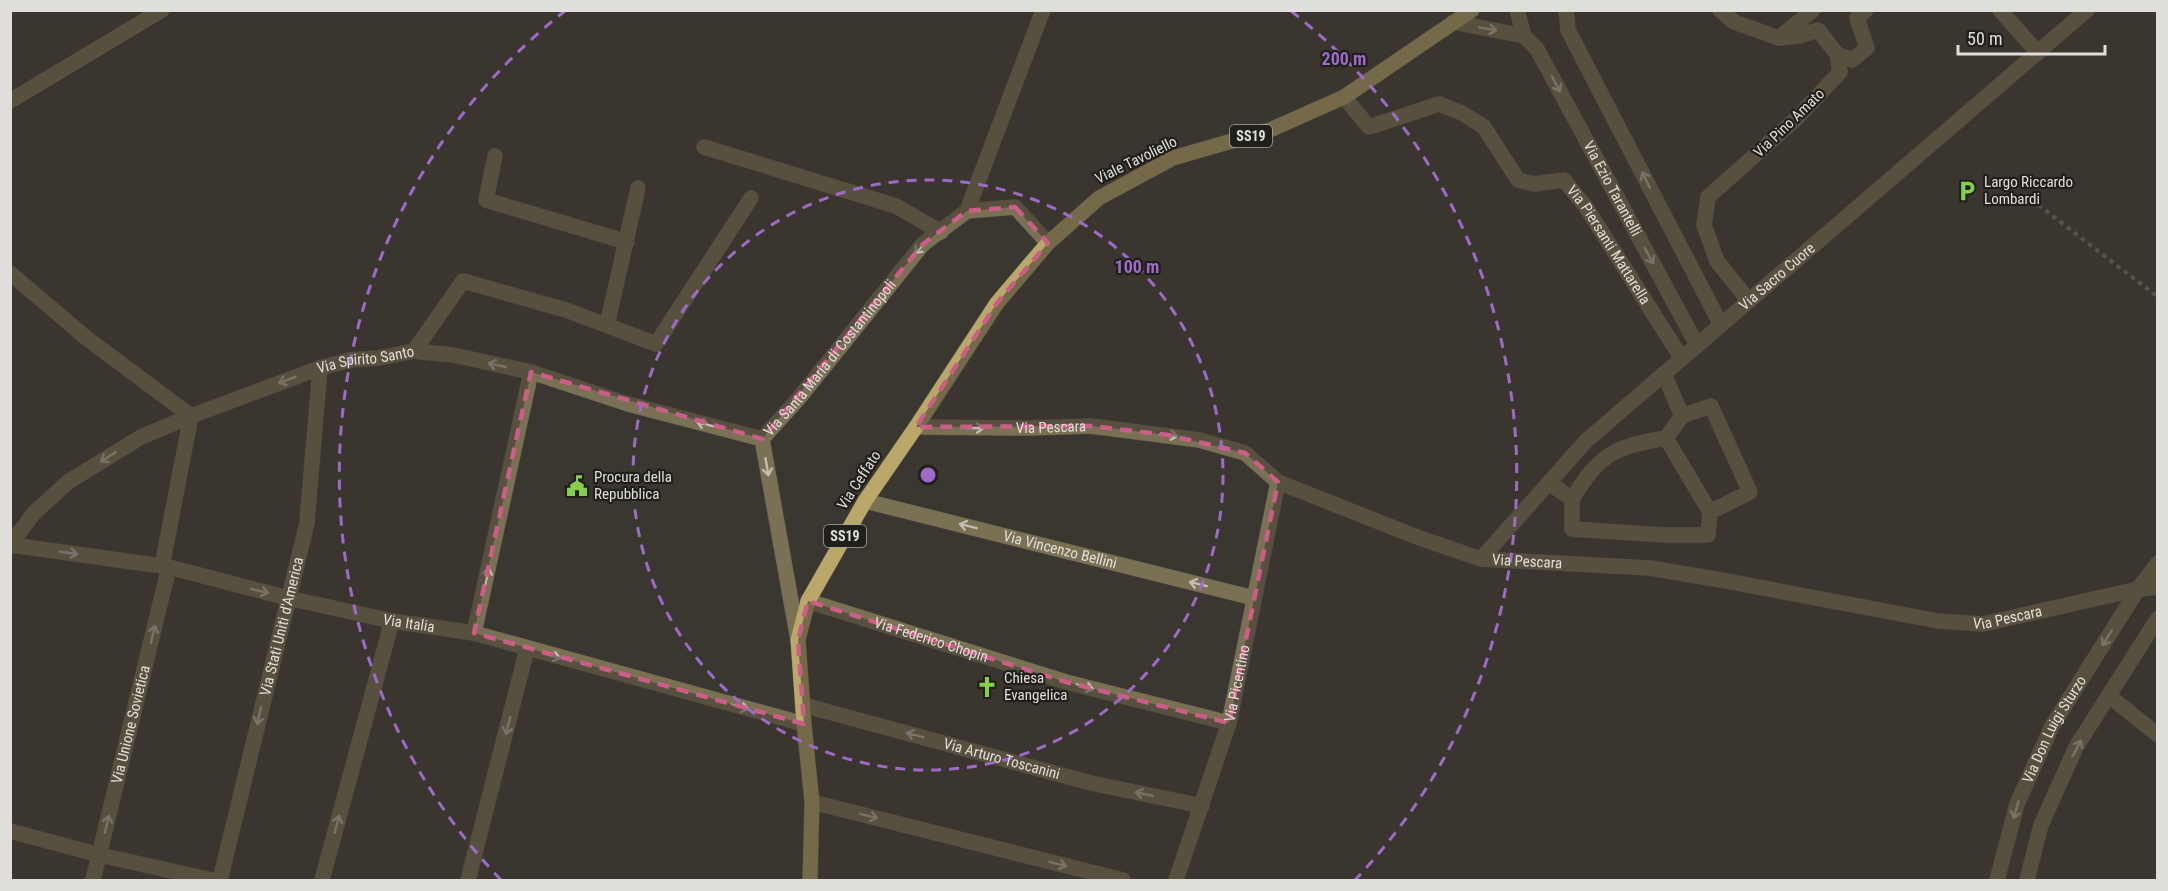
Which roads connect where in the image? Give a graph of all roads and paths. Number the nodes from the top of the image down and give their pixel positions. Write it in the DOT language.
graph roads {
  1 [pos="1043,10"];
  2 [pos="1472,10"];
  3 [pos="1517,10"];
  4 [pos="1566,10"];
  5 [pos="1720,10"];
  6 [pos="1813,10"];
  7 [pos="1866,10"];
  8 [pos="2000,10"];
  9 [pos="2087,10"];
  10 [pos="162,11"];
  11 [pos="1453,22"];
  12 [pos="1524,36"];
  13 [pos="1779,38"];
  14 [pos="2038,53"];
  15 [pos="1837,54"];
  16 [pos="1344,97"];
  17 [pos="10,101"];
  18 [pos="704,147"];
  19 [pos="495,156"];
  20 [pos="638,188"];
  21 [pos="2024,194"];
  22 [pos="751,198"];
  23 [pos="967,211"];
  24 [pos="941,232"];
  25 [pos="627,242"];
  26 [pos="1048,243"];
  27 [pos="10,273"];
  28 [pos="2157,297"];
  29 [pos="1749,301"];
  30 [pos="607,325"];
  31 [pos="1721,325"];
  32 [pos="1697,345"];
  33 [pos="414,351"];
  34 [pos="1682,359"];
  35 [pos="320,368"];
  36 [pos="531,372"];
  37 [pos="1664,374"];
  38 [pos="191,416"];
  39 [pos="1682,416"];
  40 [pos="916,427"];
  41 [pos="1666,438"];
  42 [pos="762,439"];
  43 [pos="1278,482"];
  44 [pos="1549,483"];
  45 [pos="1572,499"];
  46 [pos="865,501"];
  47 [pos="1710,512"];
  48 [pos="11,545"];
  49 [pos="1481,559"];
  50 [pos="2157,563"];
  51 [pos="166,567"];
  52 [pos="2157,587"];
  53 [pos="2138,589"];
  54 [pos="288,598"];
  55 [pos="1254,598"];
  56 [pos="808,601"];
  57 [pos="2157,618"];
  58 [pos="392,621"];
  59 [pos="474,633"];
  60 [pos="798,640"];
  61 [pos="527,649"];
  62 [pos="2109,696"];
  63 [pos="803,705"];
  64 [pos="1229,723"];
  65 [pos="804,724"];
  66 [pos="2157,735"];
  67 [pos="812,802"];
  68 [pos="1202,806"];
  69 [pos="10,831"];
  70 [pos="100,855"];
  71 [pos="93,880"];
  72 [pos="213,880"];
  73 [pos="220,880"];
  74 [pos="322,880"];
  75 [pos="468,880"];
  76 [pos="810,880"];
  77 [pos="1123,880"];
  78 [pos="1176,880"];
  79 [pos="1997,880"];
  80 [pos="2027,880"];
  1 -- 23 [label="street"];
  2 -- 11 [label="main road, Viale Tavoliello / SS19"];
  3 -- 12 [label="street, Via Ezio Tarantelli"];
  31 -- 4 [label="street, one-way"];
  5 -- 13 [label="street"];
  6 -- 13 [label="street"];
  7 -- 15 [label="street"];
  8 -- 14 [label="street"];
  9 -- 14 [label="street, Via Sacro Cuore"];
  10 -- 17 [label="street"];
  11 -- 12 [label="street, one-way"];
  11 -- 16 [label="main road, Viale Tavoliello / SS19"];
  12 -- 32 [label="street, Via Ezio Tarantelli, one-way"];
  13 -- 15 [label="street"];
  14 -- 29 [label="street, Via Sacro Cuore"];
  15 -- 29 [label="street, Via Pino Amato"];
  16 -- 26 [label="main road, Viale Tavoliello / SS19"];
  16 -- 34 [label="street, Via Piersanti Mattarella"];
  18 -- 24 [label="street"];
  19 -- 25 [label="street"];
  20 -- 25 [label="street"];
  21 -- 28 [label="path"];
  22 -- 30 [label="street"];
  23 -- 24 [label="street, Via Santa Maria di Costantinopoli"];
  23 -- 26 [label="street"];
  24 -- 42 [label="street, Via Santa Maria di Costantinopoli, one-way"];
  25 -- 30 [label="street"];
  26 -- 40 [label="main road, Via Ceffato / SS19"];
  27 -- 38 [label="street"];
  29 -- 31 [label="street, Via Sacro Cuore"];
  30 -- 33 [label="street"];
  31 -- 32 [label="street, Via Sacro Cuore"];
  32 -- 34 [label="street, Via Sacro Cuore"];
  33 -- 35 [label="street, Via Spirito Santo"];
  36 -- 33 [label="street, Via Spirito Santo, one-way"];
  34 -- 37 [label="street, Via Sacro Cuore"];
  35 -- 38 [label="street, Via Spirito Santo, one-way"];
  35 -- 54 [label="street, Via Stati Uniti d'America"];
  42 -- 36 [label="street, Via Spirito Santo, one-way"];
  59 -- 36 [label="street, one-way"];
  37 -- 39 [label="street"];
  37 -- 44 [label="street, Via Sacro Cuore"];
  38 -- 48 [label="street, Via Spirito Santo, one-way"];
  38 -- 51 [label="street, Via Unione Sovietica"];
  39 -- 41 [label="street"];
  39 -- 47 [label="street"];
  40 -- 43 [label="street, Via Pescara, one-way"];
  40 -- 46 [label="main road, Via Ceffato / SS19"];
  41 -- 45 [label="street"];
  41 -- 47 [label="street"];
  42 -- 60 [label="street, Via Santa Maria di Costantinopoli, one-way"];
  43 -- 49 [label="street, Via Pescara"];
  43 -- 55 [label="street, Via Picentino"];
  44 -- 45 [label="street"];
  44 -- 49 [label="street, Via Sacro Cuore"];
  45 -- 47 [label="street"];
  55 -- 46 [label="street, Via Vincenzo Bellini, one-way"];
  46 -- 56 [label="main road, Via Ceffato / SS19"];
  48 -- 51 [label="street, Via Italia, one-way"];
  49 -- 53 [label="street, Via Pescara"];
  50 -- 53 [label="street, Via Don Luigi Sturzo"];
  51 -- 54 [label="street, Via Italia, one-way"];
  70 -- 51 [label="street, Via Unione Sovietica, one-way"];
  52 -- 53 [label="street, Via Pescara"];
  53 -- 79 [label="street, Via Don Luigi Sturzo, one-way"];
  54 -- 58 [label="street, Via Italia"];
  54 -- 73 [label="street, Via Stati Uniti d'America, one-way"];
  55 -- 64 [label="street, Via Picentino"];
  56 -- 60 [label="main road, Via Ceffato / SS19"];
  56 -- 64 [label="street, Via Federico Chopin, one-way"];
  57 -- 62 [label="street, Via Don Luigi Sturzo"];
  58 -- 59 [label="street, Via Italia"];
  74 -- 58 [label="street, one-way"];
  59 -- 61 [label="street, Via Italia"];
  60 -- 63 [label="main road, Via Ceffato / SS19"];
  61 -- 65 [label="street, Via Italia, one-way"];
  61 -- 75 [label="street, one-way"];
  62 -- 66 [label="street"];
  80 -- 62 [label="street, Via Don Luigi Sturzo, one-way"];
  63 -- 65 [label="main road, Via Ceffato / SS19"];
  68 -- 63 [label="street, Via Arturo Toscanini, one-way"];
  64 -- 68 [label="street, Via Picentino"];
  65 -- 67 [label="main road, Via Ceffato / SS19"];
  67 -- 76 [label="main road, Via Ceffato / SS19"];
  67 -- 77 [label="street, one-way"];
  68 -- 78 [label="street, Via Picentino"];
  69 -- 70 [label="street"];
  70 -- 71 [label="street, Via Unione Sovietica"];
  70 -- 72 [label="street"];
}
